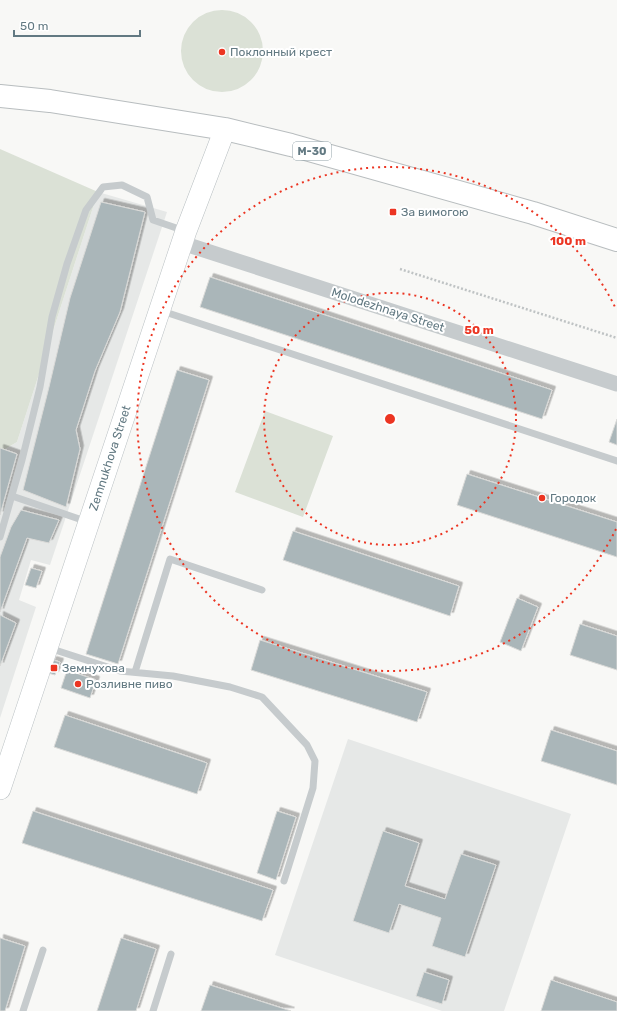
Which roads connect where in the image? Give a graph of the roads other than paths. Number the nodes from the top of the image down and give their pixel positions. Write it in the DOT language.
graph roads {
  1 [pos="0,96"];
  2 [pos="225,129"];
  3 [pos="184,237"];
  4 [pos="617,240"];
  5 [pos="160,310"];
  6 [pos="617,384"];
  7 [pos="617,461"];
  8 [pos="12,496"];
  9 [pos="89,522"];
  10 [pos="0,537"];
  11 [pos="262,590"];
  12 [pos="47,647"];
  13 [pos="135,672"];
  14 [pos="0,789"];
  15 [pos="284,881"];
  16 [pos="43,950"];
  17 [pos="171,954"];
  18 [pos="23,1011"];
  19 [pos="153,1011"];
  1 -- 2 [label="highway, М-30"];
  2 -- 3 [label="street, Zemnukhova Street"];
  2 -- 4 [label="highway, М-30"];
  3 -- 5 [label="street, Zemnukhova Street"];
  3 -- 6 [label="street, Molodezhnaya Street"];
  3 -- 8 [label="lane"];
  5 -- 7 [label="lane"];
  5 -- 9 [label="street, Zemnukhova Street"];
  8 -- 9 [label="lane"];
  8 -- 10 [label="lane"];
  9 -- 12 [label="street, Zemnukhova Street"];
  11 -- 13 [label="lane"];
  12 -- 13 [label="lane"];
  12 -- 14 [label="street, Zemnukhova Street"];
  13 -- 15 [label="lane"];
  16 -- 18 [label="lane"];
  17 -- 19 [label="lane"];
}
